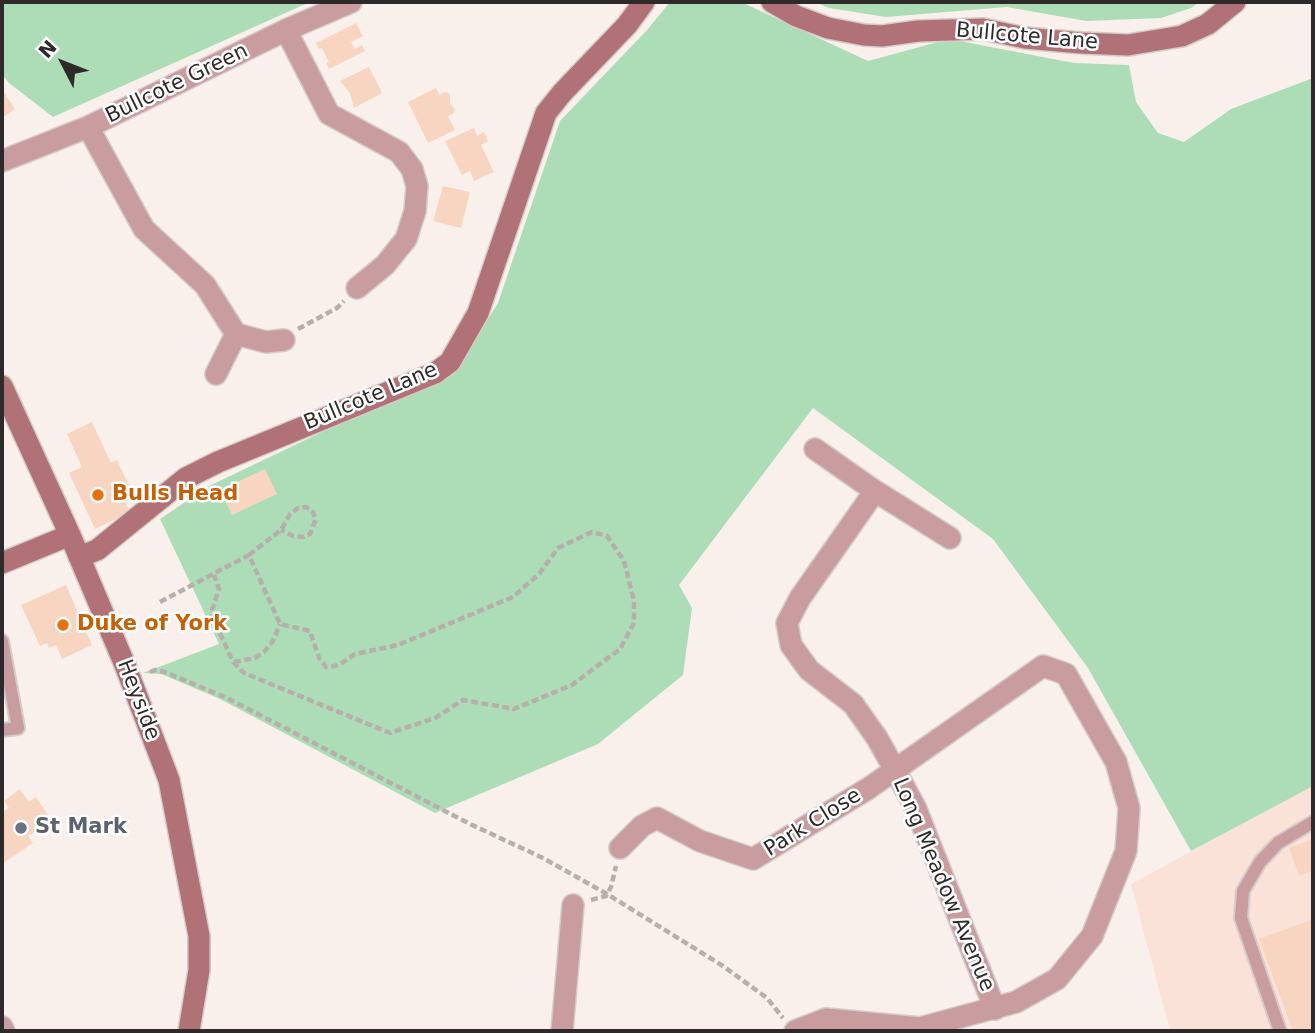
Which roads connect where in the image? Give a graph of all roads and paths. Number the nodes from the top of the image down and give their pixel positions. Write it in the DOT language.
graph roads {
  1 [pos="351,2"];
  2 [pos="644,2"];
  3 [pos="772,2"];
  4 [pos="1235,2"];
  5 [pos="286,30"];
  6 [pos="88,127"];
  7 [pos="2,160"];
  8 [pos="357,288"];
  9 [pos="236,334"];
  10 [pos="284,340"];
  11 [pos="216,374"];
  12 [pos="2,386"];
  13 [pos="815,449"];
  14 [pos="875,491"];
  15 [pos="281,530"];
  16 [pos="70,536"];
  17 [pos="950,538"];
  18 [pos="248,555"];
  19 [pos="79,557"];
  20 [pos="2,563"];
  21 [pos="214,575"];
  22 [pos="160,602"];
  23 [pos="280,624"];
  24 [pos="2,641"];
  25 [pos="233,662"];
  26 [pos="131,681"];
  27 [pos="2,730"];
  28 [pos="895,769"];
  29 [pos="1313,822"];
  30 [pos="620,848"];
  31 [pos="607,894"];
  32 [pos="573,905"];
  33 [pos="995,1009"];
  34 [pos="790,1027"];
  35 [pos="189,1031"];
  36 [pos="562,1031"];
  37 [pos="1279,1031"];
  1 -- 5 [label="street, Bullcote Green"];
  2 -- 19 [label="street, Bullcote Lane"];
  3 -- 4 [label="street, Bullcote Lane"];
  5 -- 6 [label="street, Bullcote Green"];
  5 -- 8 [label="street"];
  6 -- 7 [label="street, Bullcote Green"];
  6 -- 9 [label="street"];
  8 -- 10 [label="path"];
  9 -- 10 [label="street"];
  9 -- 11 [label="street"];
  12 -- 16 [label="street, Heyside"];
  13 -- 14 [label="street"];
  14 -- 17 [label="street"];
  14 -- 28 [label="street, Long Meadow Avenue"];
  15 -- 15 [label="path"];
  15 -- 18 [label="path"];
  16 -- 19 [label="street, Heyside"];
  16 -- 20 [label="street"];
  18 -- 21 [label="path"];
  18 -- 23 [label="path"];
  19 -- 26 [label="street, Heyside"];
  21 -- 22 [label="path"];
  21 -- 25 [label="path"];
  23 -- 25 [label="path"];
  23 -- 25 [label="path"];
  24 -- 27 [label="lane"];
  26 -- 31 [label="path"];
  26 -- 35 [label="street, Heyside"];
  28 -- 30 [label="street, Park Close"];
  28 -- 33 [label="street, Long Meadow Avenue"];
  28 -- 33 [label="street"];
  29 -- 37 [label="lane"];
  30 -- 31 [label="path"];
  31 -- 32 [label="path"];
  31 -- 34 [label="path"];
  32 -- 36 [label="street"];
  33 -- 34 [label="street"];
}
